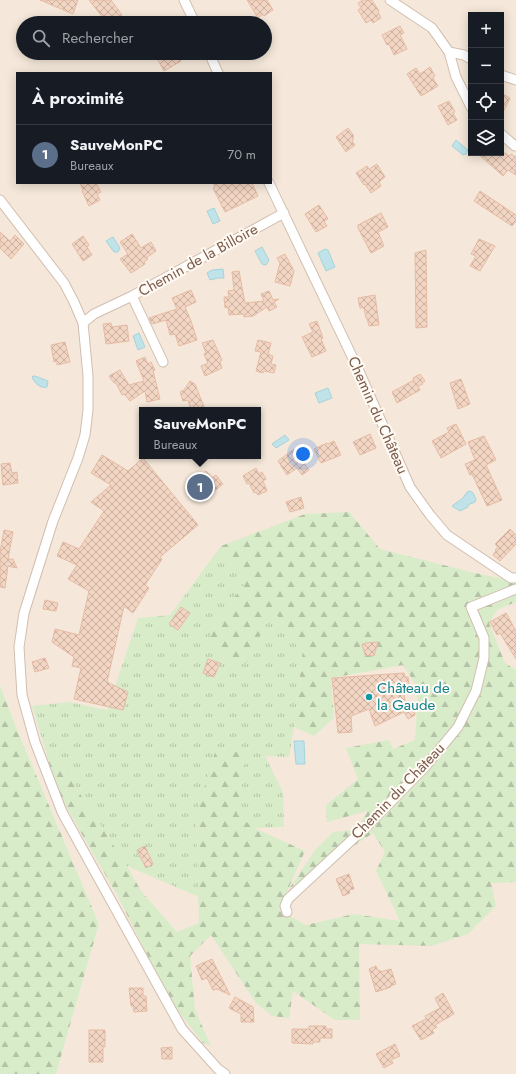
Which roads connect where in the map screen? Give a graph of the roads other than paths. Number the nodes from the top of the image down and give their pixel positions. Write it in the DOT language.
graph roads {
  1 [pos="184,0"];
  2 [pos="390,0"];
  3 [pos="192,16"];
  4 [pos="449,52"];
  5 [pos="468,57"];
  6 [pos="212,60"];
  7 [pos="218,72"];
  8 [pos="504,76"];
  9 [pos="516,80"];
  10 [pos="468,101"];
  11 [pos="504,137"];
  12 [pos="515,146"];
  13 [pos="269,184"];
  14 [pos="0,200"];
  15 [pos="284,214"];
  16 [pos="132,296"];
  17 [pos="83,323"];
  18 [pos="163,362"];
  19 [pos="516,578"];
  20 [pos="516,589"];
  21 [pos="287,912"];
  22 [pos="225,1074"];
  1 -- 3 [label="street"];
  2 -- 4 [label="street"];
  4 -- 5 [label="street"];
  4 -- 10 [label="street"];
  6 -- 7 [label="street"];
  8 -- 9 [label="street"];
  11 -- 12 [label="street"];
  13 -- 15 [label="street"];
  14 -- 17 [label="street"];
  15 -- 16 [label="street, Chemin de la Billoire"];
  15 -- 19 [label="street, Chemin du Château"];
  16 -- 17 [label="street, Chemin de la Billoire"];
  16 -- 18 [label="street"];
  17 -- 22 [label="street"];
  20 -- 21 [label="street, Chemin du Château"];
}
